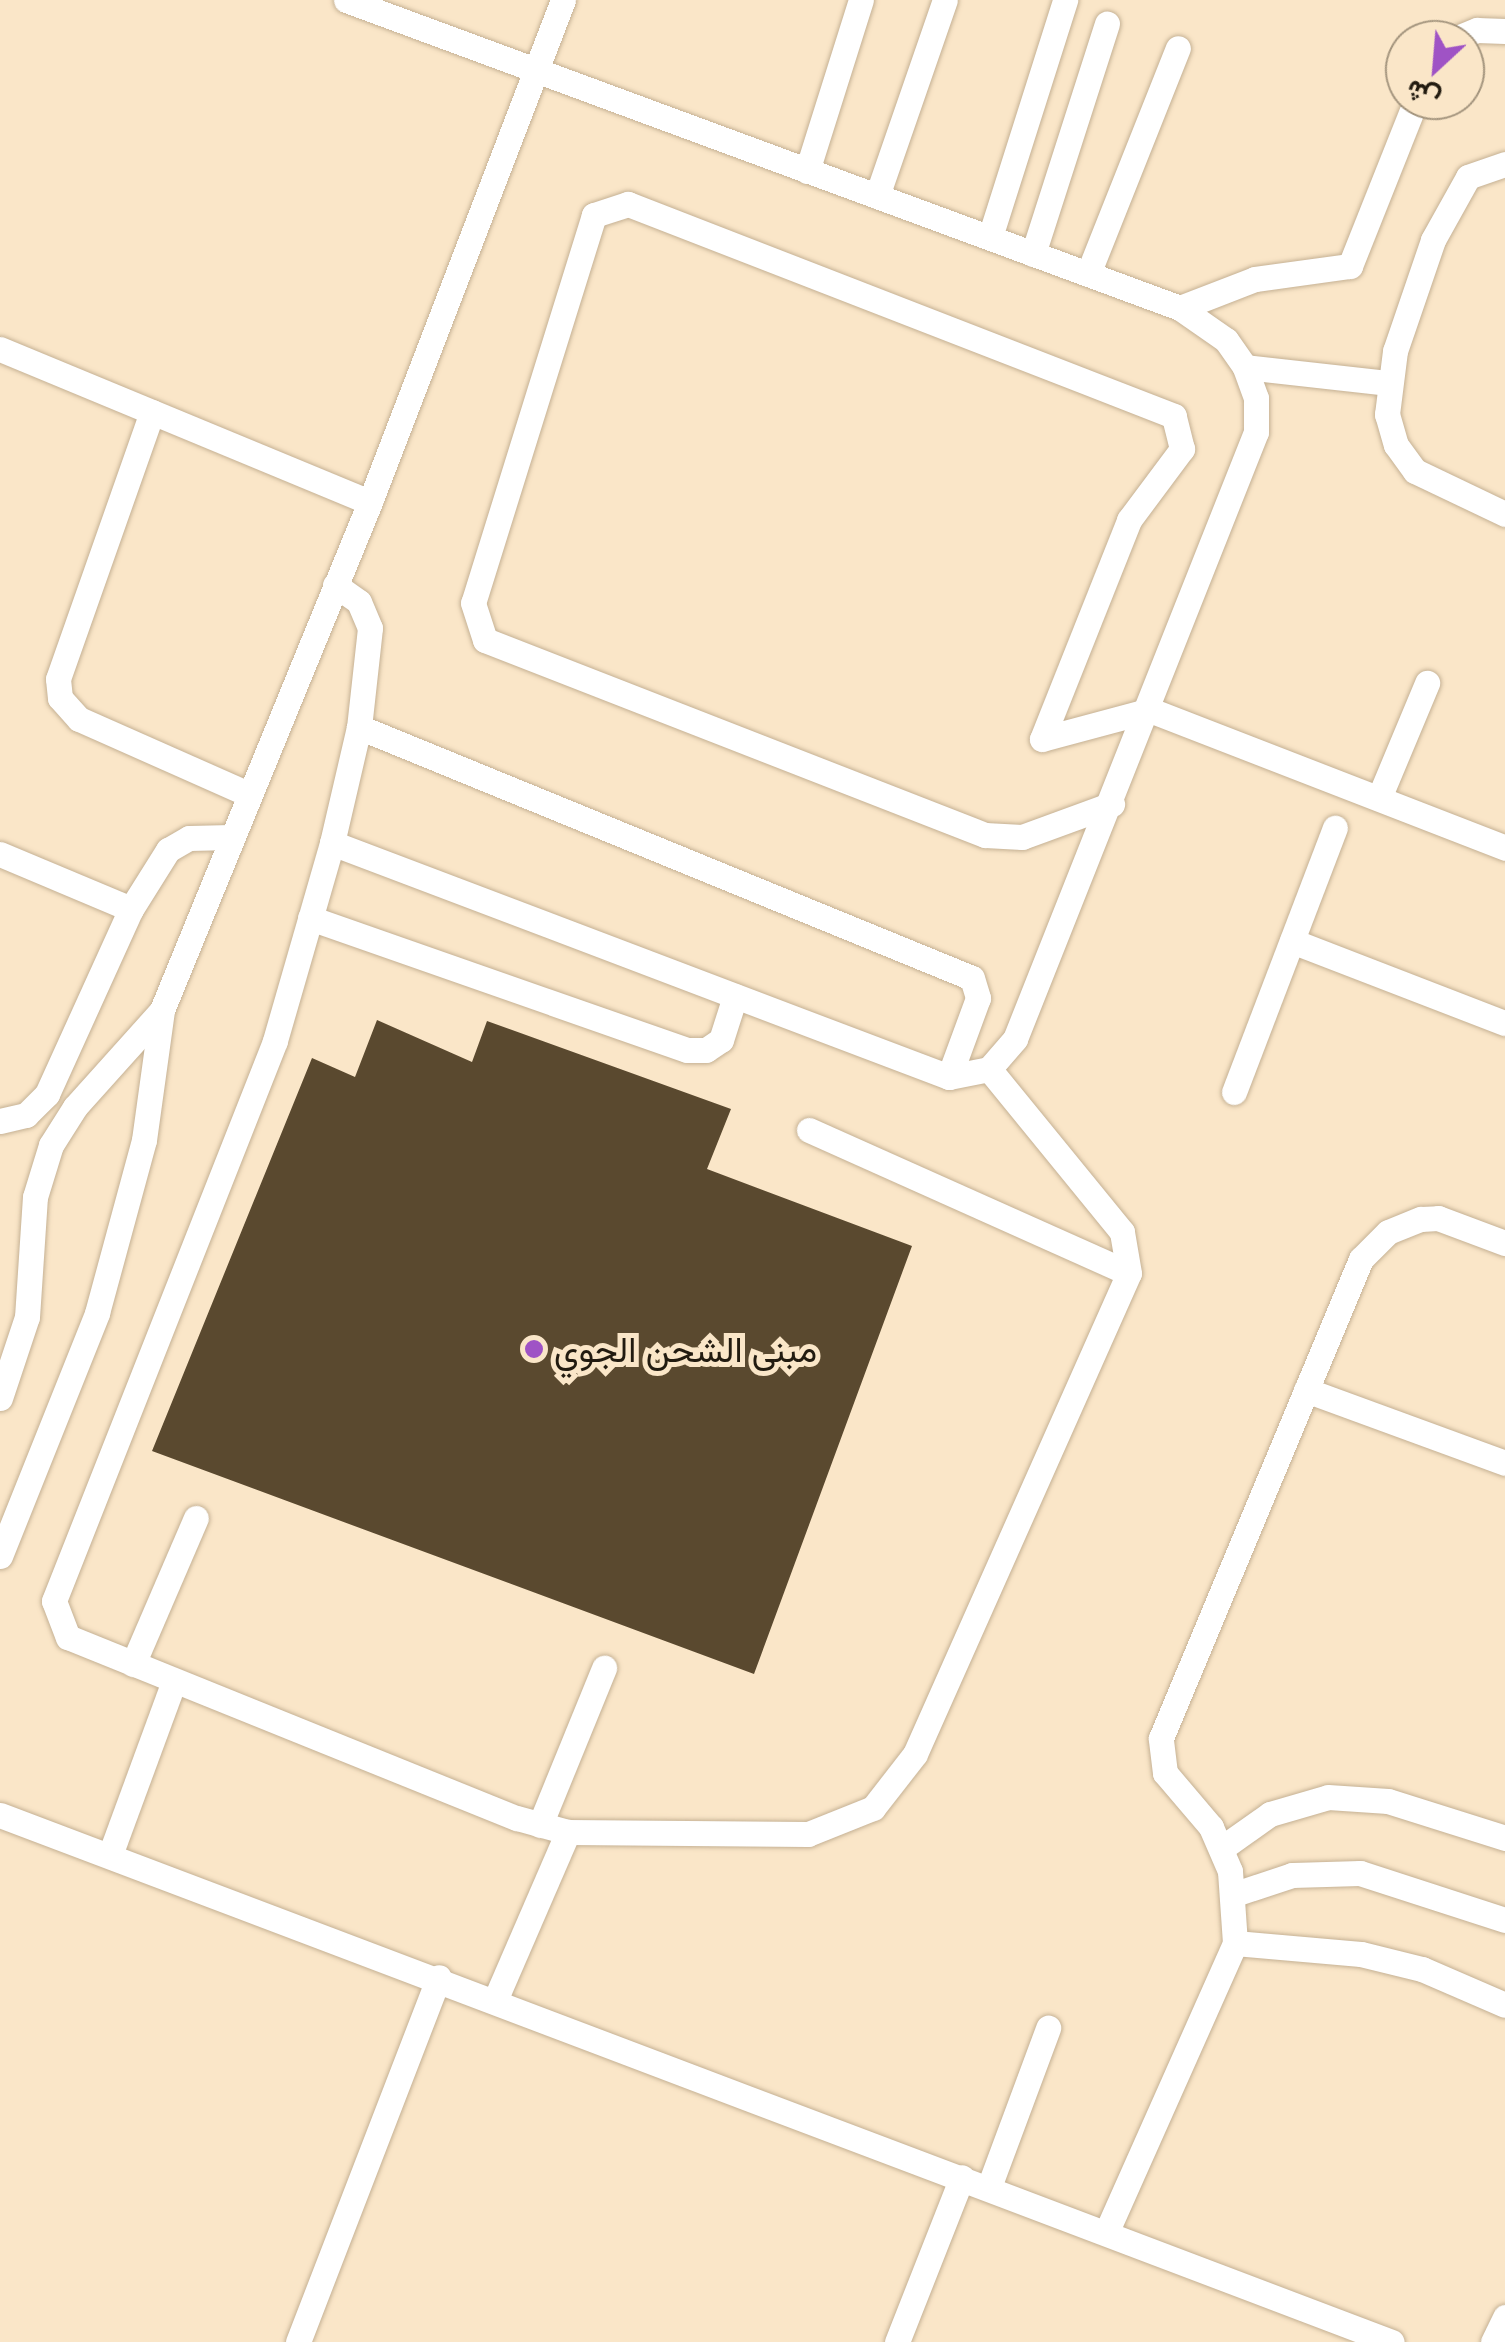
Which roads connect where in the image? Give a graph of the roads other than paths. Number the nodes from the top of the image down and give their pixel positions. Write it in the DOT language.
graph roads {
  1 [pos="346,0"];
  2 [pos="563,0"];
  3 [pos="861,0"];
  4 [pos="944,0"];
  5 [pos="1065,0"];
  6 [pos="1107,24"];
  7 [pos="1178,48"];
  8 [pos="536,72"];
  9 [pos="1408,120"];
  10 [pos="1505,164"];
  11 [pos="807,171"];
  12 [pos="877,196"];
  13 [pos="990,237"];
  14 [pos="1033,254"];
  15 [pos="1088,274"];
  16 [pos="1180,308"];
  17 [pos="0,349"];
  18 [pos="1245,366"];
  19 [pos="1388,383"];
  20 [pos="152,412"];
  21 [pos="370,502"];
  22 [pos="1505,514"];
  23 [pos="336,585"];
  24 [pos="1427,684"];
  25 [pos="1150,710"];
  26 [pos="359,726"];
  27 [pos="248,794"];
  28 [pos="1379,798"];
  29 [pos="1112,804"];
  30 [pos="1336,828"];
  31 [pos="231,837"];
  32 [pos="332,843"];
  33 [pos="1505,848"];
  34 [pos="0,854"];
  35 [pos="0,872"];
  36 [pos="44,872"];
  37 [pos="131,908"];
  38 [pos="310,918"];
  39 [pos="1292,941"];
  40 [pos="735,996"];
  41 [pos="162,1010"];
  42 [pos="1505,1024"];
  43 [pos="989,1069"];
  44 [pos="950,1077"];
  45 [pos="1234,1092"];
  46 [pos="0,1122"];
  47 [pos="809,1130"];
  48 [pos="1505,1243"];
  49 [pos="1129,1273"];
  50 [pos="1306,1390"];
  51 [pos="0,1398"];
  52 [pos="1505,1463"];
  53 [pos="196,1518"];
  54 [pos="0,1556"];
  55 [pos="133,1664"];
  56 [pos="604,1668"];
  57 [pos="174,1681"];
  58 [pos="0,1815"];
  59 [pos="540,1826"];
  60 [pos="568,1832"];
  61 [pos="1505,1838"];
  62 [pos="1222,1848"];
  63 [pos="110,1855"];
  64 [pos="1235,1894"];
  65 [pos="1505,1920"];
  66 [pos="1235,1943"];
  67 [pos="439,1977"];
  68 [pos="496,1998"];
  69 [pos="1505,2005"];
  70 [pos="1048,2028"];
  71 [pos="962,2177"];
  72 [pos="989,2187"];
  73 [pos="1106,2233"];
  74 [pos="298,2342"];
  75 [pos="897,2342"];
  76 [pos="1392,2342"];
  1 -- 8 [label="lane"];
  2 -- 8 [label="lane"];
  3 -- 11 [label="lane"];
  4 -- 12 [label="lane"];
  5 -- 13 [label="lane"];
  6 -- 14 [label="lane"];
  7 -- 15 [label="lane"];
  8 -- 11 [label="lane"];
  8 -- 21 [label="lane"];
  9 -- 16 [label="lane"];
  10 -- 19 [label="lane"];
  11 -- 12 [label="lane"];
  12 -- 13 [label="lane"];
  13 -- 14 [label="lane"];
  14 -- 15 [label="lane"];
  15 -- 16 [label="lane"];
  16 -- 18 [label="lane"];
  17 -- 20 [label="lane"];
  18 -- 19 [label="lane"];
  18 -- 25 [label="lane"];
  19 -- 22 [label="lane"];
  20 -- 21 [label="lane"];
  20 -- 27 [label="lane"];
  21 -- 23 [label="lane"];
  23 -- 26 [label="lane"];
  23 -- 27 [label="lane"];
  24 -- 28 [label="lane"];
  25 -- 28 [label="lane"];
  25 -- 29 [label="lane"];
  25 -- 29 [label="lane"];
  26 -- 32 [label="lane"];
  26 -- 44 [label="lane"];
  27 -- 31 [label="lane"];
  28 -- 33 [label="lane"];
  29 -- 43 [label="lane"];
  30 -- 39 [label="lane"];
  31 -- 37 [label="lane"];
  31 -- 41 [label="lane"];
  32 -- 38 [label="lane"];
  32 -- 40 [label="lane"];
  34 -- 36 [label="lane"];
  35 -- 36 [label="lane"];
  36 -- 37 [label="lane"];
  37 -- 46 [label="lane"];
  38 -- 40 [label="lane"];
  38 -- 55 [label="lane"];
  39 -- 42 [label="lane"];
  39 -- 45 [label="lane"];
  40 -- 44 [label="lane"];
  41 -- 51 [label="lane"];
  41 -- 54 [label="lane"];
  43 -- 44 [label="lane"];
  43 -- 49 [label="lane"];
  47 -- 49 [label="lane"];
  48 -- 50 [label="lane"];
  49 -- 60 [label="lane"];
  50 -- 52 [label="lane"];
  50 -- 62 [label="lane"];
  53 -- 55 [label="lane"];
  55 -- 57 [label="lane"];
  56 -- 59 [label="lane"];
  57 -- 59 [label="lane"];
  57 -- 63 [label="lane"];
  58 -- 63 [label="lane"];
  59 -- 60 [label="lane"];
  60 -- 68 [label="lane"];
  61 -- 62 [label="lane"];
  62 -- 64 [label="lane"];
  63 -- 67 [label="lane"];
  64 -- 65 [label="lane"];
  64 -- 66 [label="lane"];
  66 -- 69 [label="lane"];
  66 -- 73 [label="lane"];
  67 -- 68 [label="lane"];
  67 -- 74 [label="lane"];
  68 -- 71 [label="lane"];
  70 -- 72 [label="lane"];
  71 -- 72 [label="lane"];
  71 -- 75 [label="lane"];
  72 -- 73 [label="lane"];
  73 -- 76 [label="lane"];
}
